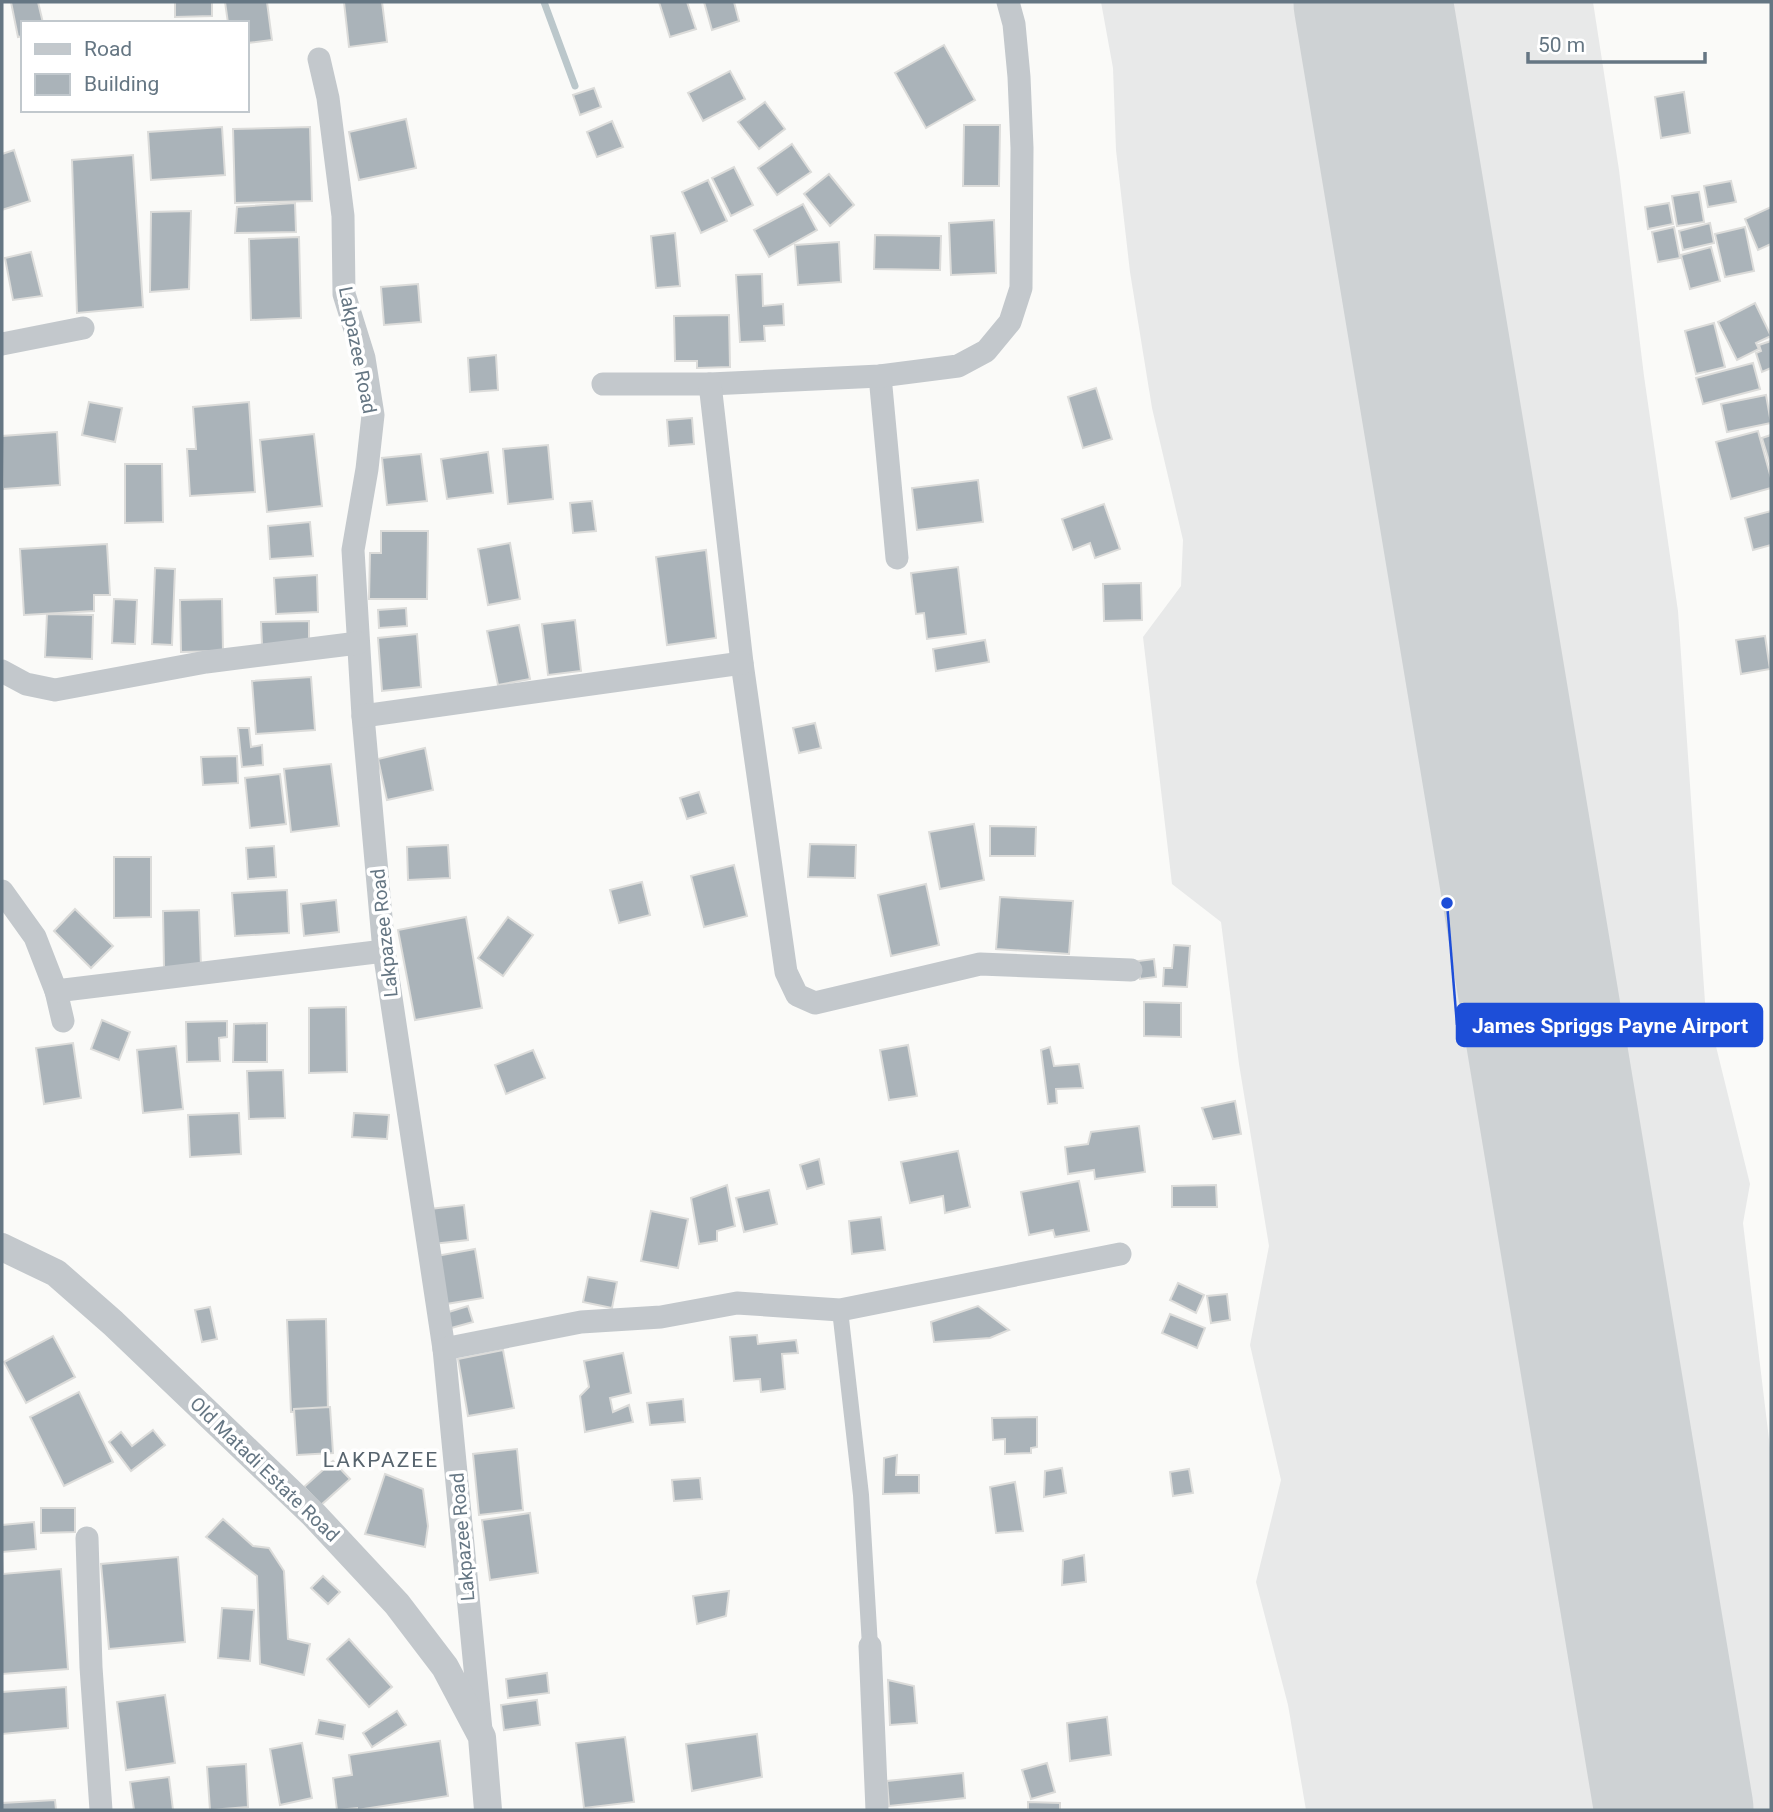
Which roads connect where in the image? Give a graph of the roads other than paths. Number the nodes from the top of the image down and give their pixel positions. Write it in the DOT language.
graph roads {
  1 [pos="1007,2"];
  2 [pos="319,59"];
  3 [pos="83,328"];
  4 [pos="2,344"];
  5 [pos="880,376"];
  6 [pos="603,384"];
  7 [pos="710,384"];
  8 [pos="897,558"];
  9 [pos="358,643"];
  10 [pos="742,663"];
  11 [pos="2,671"];
  12 [pos="363,716"];
  13 [pos="2,891"];
  14 [pos="384,951"];
  15 [pos="1131,970"];
  16 [pos="56,991"];
  17 [pos="63,1021"];
  18 [pos="2,1247"];
  19 [pos="1120,1254"];
  20 [pos="840,1310"];
  21 [pos="444,1349"];
  22 [pos="87,1538"];
  23 [pos="870,1646"];
  24 [pos="482,1737"];
  25 [pos="102,1810"];
  26 [pos="488,1810"];
  27 [pos="877,1810"];
  1 -- 5 [label="street"];
  2 -- 9 [label="street, Lakpazee Road"];
  3 -- 4 [label="street"];
  5 -- 7 [label="street"];
  5 -- 8 [label="street"];
  6 -- 7 [label="street"];
  7 -- 10 [label="street"];
  9 -- 11 [label="street"];
  9 -- 12 [label="street, Lakpazee Road"];
  10 -- 12 [label="street"];
  10 -- 15 [label="street"];
  12 -- 14 [label="street, Lakpazee Road"];
  13 -- 16 [label="street"];
  14 -- 16 [label="street"];
  14 -- 21 [label="street, Lakpazee Road"];
  16 -- 17 [label="street"];
  18 -- 24 [label="street, Old Matadi Estate Road"];
  19 -- 20 [label="street"];
  20 -- 21 [label="street"];
  20 -- 23 [label="street"];
  21 -- 24 [label="street, Lakpazee Road"];
  22 -- 25 [label="street"];
  23 -- 27 [label="street"];
  24 -- 26 [label="street, Lakpazee Road"];
}
